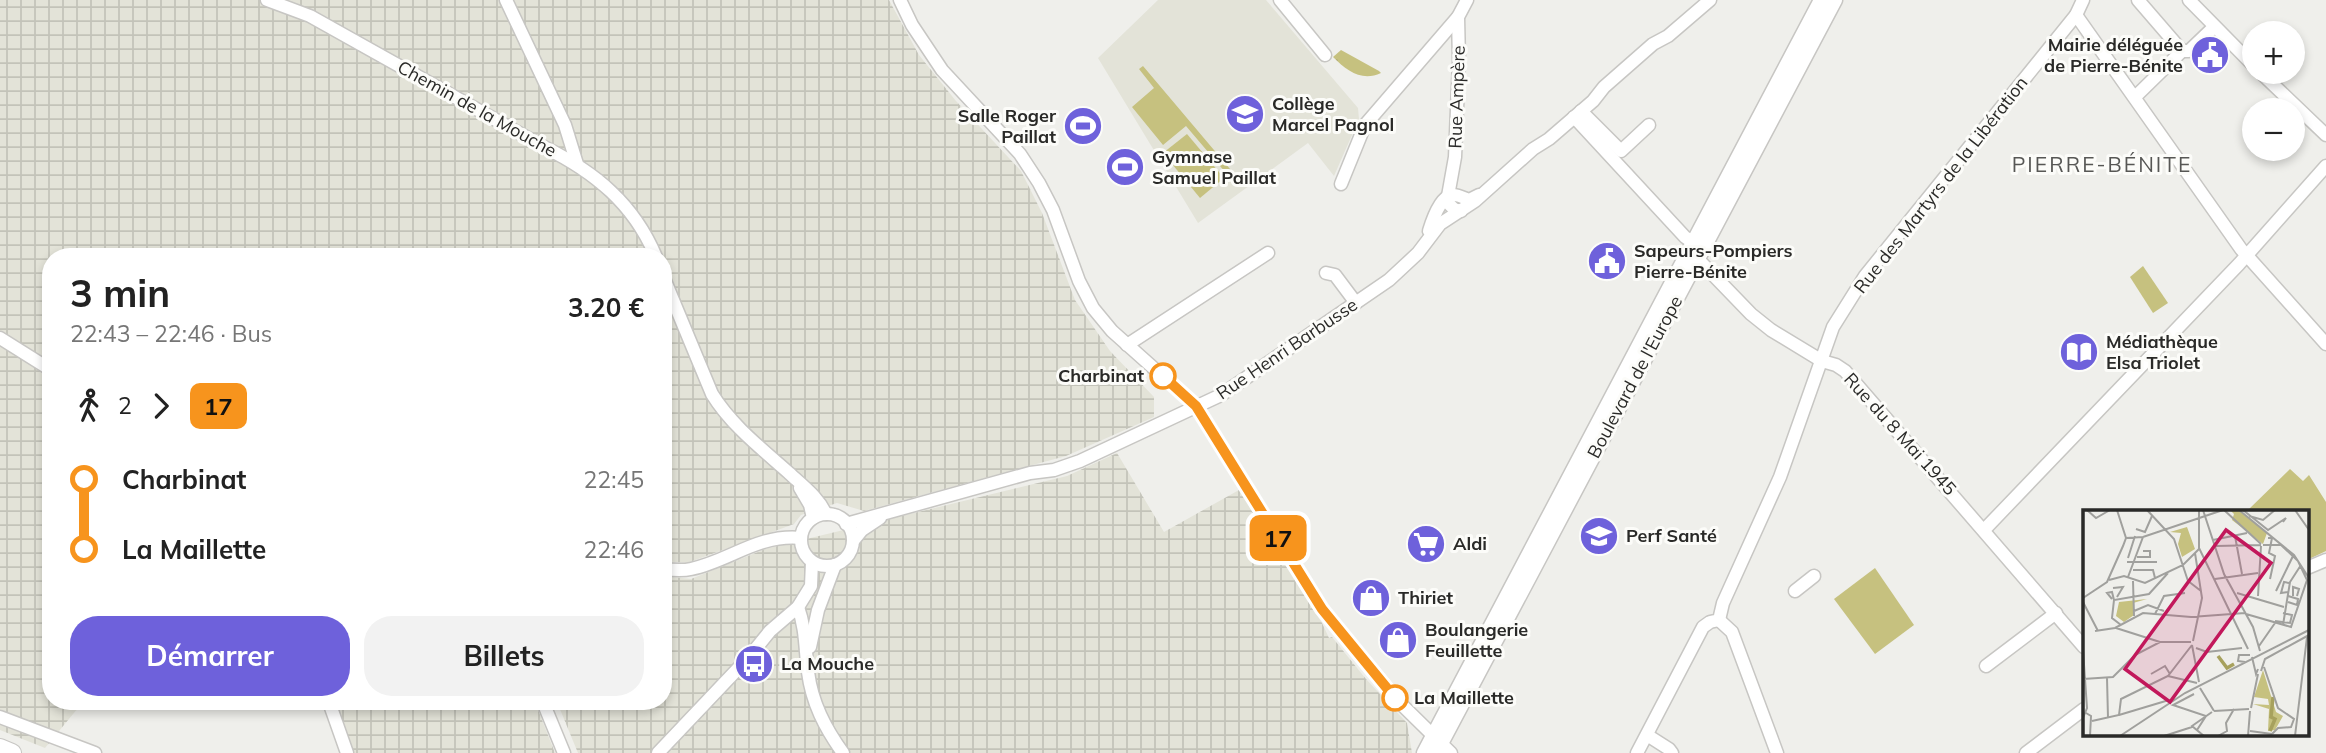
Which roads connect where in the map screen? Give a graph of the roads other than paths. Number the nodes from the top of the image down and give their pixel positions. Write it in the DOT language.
graph roads {
  1 [pos="267,0"];
  2 [pos="506,0"];
  3 [pos="900,0"];
  4 [pos="1280,0"];
  5 [pos="1467,0"];
  6 [pos="1710,0"];
  7 [pos="1821,0"];
  8 [pos="1835,0"];
  9 [pos="2083,0"];
  10 [pos="2138,0"];
  11 [pos="2189,0"];
  12 [pos="2076,15"];
  13 [pos="1458,17"];
  14 [pos="2214,27"];
  15 [pos="2182,51"];
  16 [pos="2242,53"];
  17 [pos="1325,55"];
  18 [pos="2273,84"];
  19 [pos="2135,97"];
  20 [pos="1578,114"];
  21 [pos="1649,125"];
  22 [pos="2326,135"];
  23 [pos="578,164"];
  24 [pos="2326,166"];
  25 [pos="1341,184"];
  26 [pos="1482,193"];
  27 [pos="1448,196"];
  28 [pos="1461,211"];
  29 [pos="1425,243"];
  30 [pos="652,248"];
  31 [pos="1694,251"];
  32 [pos="1268,253"];
  33 [pos="2246,256"];
  34 [pos="1326,273"];
  35 [pos="672,297"];
  36 [pos="1356,303"];
  37 [pos="0,338"];
  38 [pos="2326,344"];
  39 [pos="1127,345"];
  40 [pos="1822,361"];
  41 [pos="42,364"];
  42 [pos="1196,406"];
  43 [pos="896,510"];
  44 [pos="819,516"];
  45 [pos="846,524"];
  46 [pos="1984,530"];
  47 [pos="801,538"];
  48 [pos="853,541"];
  49 [pos="2326,560"];
  50 [pos="813,562"];
  51 [pos="835,565"];
  52 [pos="2308,568"];
  53 [pos="672,569"];
  54 [pos="1814,576"];
  55 [pos="1795,591"];
  56 [pos="822,598"];
  57 [pos="799,611"];
  58 [pos="2056,614"];
  59 [pos="1719,620"];
  60 [pos="2083,646"];
  61 [pos="808,661"];
  62 [pos="1986,666"];
  63 [pos="332,710"];
  64 [pos="546,710"];
  65 [pos="2083,710"];
  66 [pos="0,718"];
  67 [pos="1647,735"];
  68 [pos="1440,746"];
  69 [pos="0,748"];
  70 [pos="12,753"];
  71 [pos="95,753"];
  72 [pos="347,753"];
  73 [pos="564,753"];
  74 [pos="658,753"];
  75 [pos="843,753"];
  76 [pos="1424,753"];
  77 [pos="1637,753"];
  78 [pos="1672,753"];
  79 [pos="1777,753"];
  80 [pos="2026,753"];
  1 -- 23 [label="street, Chemin de la Mouche"];
  2 -- 23 [label="street"];
  3 -- 39 [label="street"];
  4 -- 17 [label="street"];
  5 -- 13 [label="street, Rue Ampère"];
  6 -- 20 [label="street, Rue Henri Barbusse"];
  7 -- 31 [label="main road, Boulevard de l'Europe"];
  8 -- 31 [label="main road, Boulevard de l'Europe"];
  9 -- 12 [label="street, Rue des Martyrs de la Libération"];
  10 -- 15 [label="street"];
  11 -- 14 [label="street"];
  12 -- 19 [label="street"];
  12 -- 40 [label="street, Rue des Martyrs de la Libération"];
  13 -- 25 [label="street"];
  13 -- 27 [label="street, Rue Ampère"];
  14 -- 15 [label="street"];
  14 -- 16 [label="street"];
  15 -- 19 [label="street"];
  18 -- 22 [label="street"];
  19 -- 33 [label="street"];
  20 -- 21 [label="street"];
  20 -- 26 [label="street, Rue Henri Barbusse"];
  20 -- 31 [label="street, Rue du 8 Mai 1945"];
  23 -- 30 [label="street, Chemin de la Mouche"];
  24 -- 33 [label="street"];
  26 -- 27 [label="street"];
  26 -- 28 [label="street, Rue Henri Barbusse"];
  27 -- 28 [label="street"];
  27 -- 29 [label="street, Rue Henri Barbusse"];
  28 -- 29 [label="street, Rue Henri Barbusse"];
  29 -- 36 [label="street, Rue Henri Barbusse"];
  31 -- 40 [label="street, Rue du 8 Mai 1945"];
  31 -- 68 [label="main road, Boulevard de l'Europe"];
  32 -- 39 [label="street"];
  33 -- 38 [label="street"];
  33 -- 46 [label="street"];
  34 -- 36 [label="street"];
  35 -- 44 [label="street"];
  36 -- 42 [label="street, Rue Henri Barbusse"];
  37 -- 41 [label="street"];
  39 -- 42 [label="street"];
  40 -- 46 [label="street, Rue du 8 Mai 1945"];
  40 -- 59 [label="street, Rue des Martyrs de la Libération"];
  42 -- 43 [label="street, Rue Henri Barbusse"];
  42 -- 68 [label="street"];
  43 -- 45 [label="street, Rue Henri Barbusse"];
  43 -- 48 [label="street, Rue Henri Barbusse"];
  44 -- 45 [label="street"];
  44 -- 47 [label="street"];
  45 -- 48 [label="street"];
  46 -- 58 [label="street, Rue du 8 Mai 1945"];
  47 -- 50 [label="street"];
  47 -- 53 [label="street"];
  48 -- 51 [label="street"];
  49 -- 52 [label="street"];
  50 -- 51 [label="street"];
  50 -- 57 [label="street"];
  51 -- 56 [label="street"];
  54 -- 55 [label="street"];
  56 -- 57 [label="street"];
  56 -- 61 [label="street"];
  57 -- 61 [label="street"];
  57 -- 74 [label="street"];
  58 -- 60 [label="street, Rue du 8 Mai 1945"];
  58 -- 62 [label="street"];
  59 -- 67 [label="street, Rue des Martyrs de la Libération"];
  59 -- 79 [label="street"];
  61 -- 75 [label="street"];
  63 -- 72 [label="street"];
  64 -- 73 [label="street"];
  65 -- 80 [label="street"];
  66 -- 71 [label="street"];
  67 -- 77 [label="street, Rue des Martyrs de la Libération"];
  67 -- 78 [label="street"];
  68 -- 76 [label="main road, Boulevard de l'Europe"];
  69 -- 70 [label="highway"];
}
